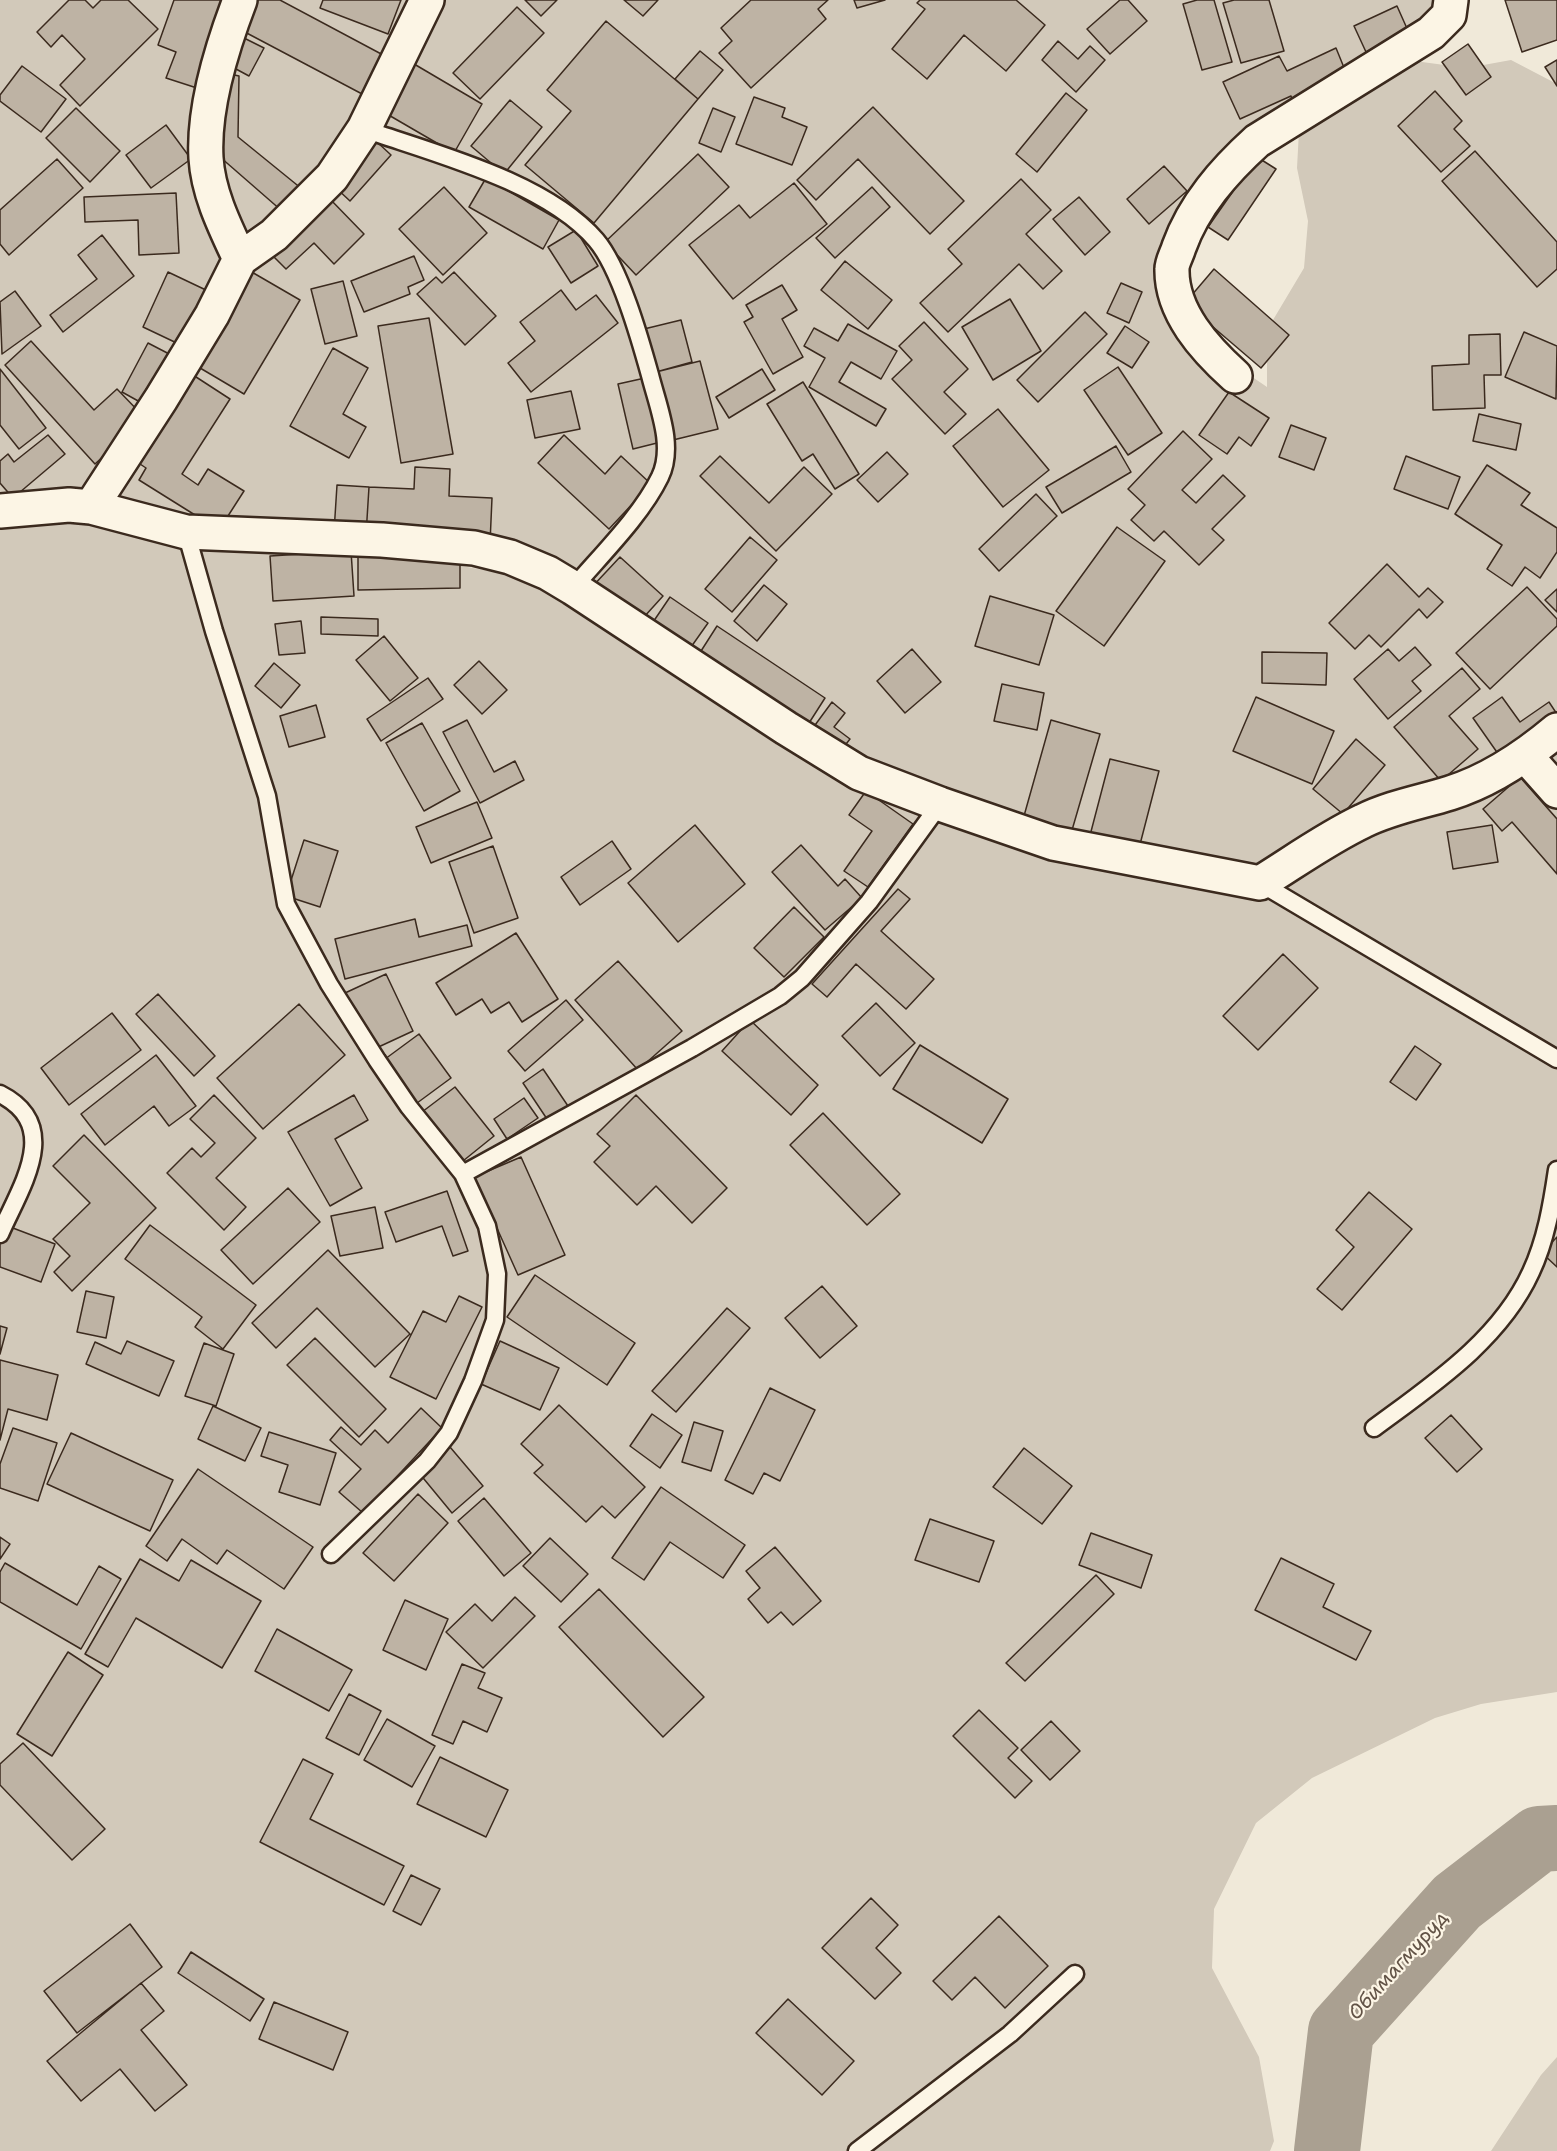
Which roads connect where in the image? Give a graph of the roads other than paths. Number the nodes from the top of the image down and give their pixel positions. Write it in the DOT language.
graph roads {
  1 [pos="240,0"];
  2 [pos="427,0"];
  3 [pos="1451,0"];
  4 [pos="364,129"];
  5 [pos="240,259"];
  6 [pos="1235,376"];
  7 [pos="91,507"];
  8 [pos="0,511"];
  9 [pos="186,532"];
  10 [pos="573,588"];
  11 [pos="1557,730"];
  12 [pos="1525,755"];
  13 [pos="1557,791"];
  14 [pos="940,804"];
  15 [pos="1260,883"];
  16 [pos="1557,1059"];
  17 [pos="0,1094"];
  18 [pos="1557,1170"];
  19 [pos="463,1174"];
  20 [pos="0,1234"];
  21 [pos="1374,1428"];
  22 [pos="331,1554"];
  23 [pos="1075,1974"];
  24 [pos="857,2151"];
  1 -- 5 [label="street"];
  2 -- 4 [label="street"];
  3 -- 6 [label="street"];
  4 -- 5 [label="street"];
  4 -- 10 [label="lane"];
  5 -- 7 [label="street"];
  7 -- 8 [label="street"];
  7 -- 9 [label="street"];
  9 -- 10 [label="street"];
  9 -- 19 [label="lane"];
  10 -- 14 [label="street"];
  11 -- 12 [label="street"];
  12 -- 13 [label="street"];
  12 -- 15 [label="street"];
  14 -- 15 [label="street"];
  14 -- 19 [label="lane"];
  15 -- 16 [label="lane"];
  17 -- 20 [label="lane"];
  18 -- 21 [label="lane"];
  19 -- 22 [label="lane"];
  23 -- 24 [label="lane"];
}
